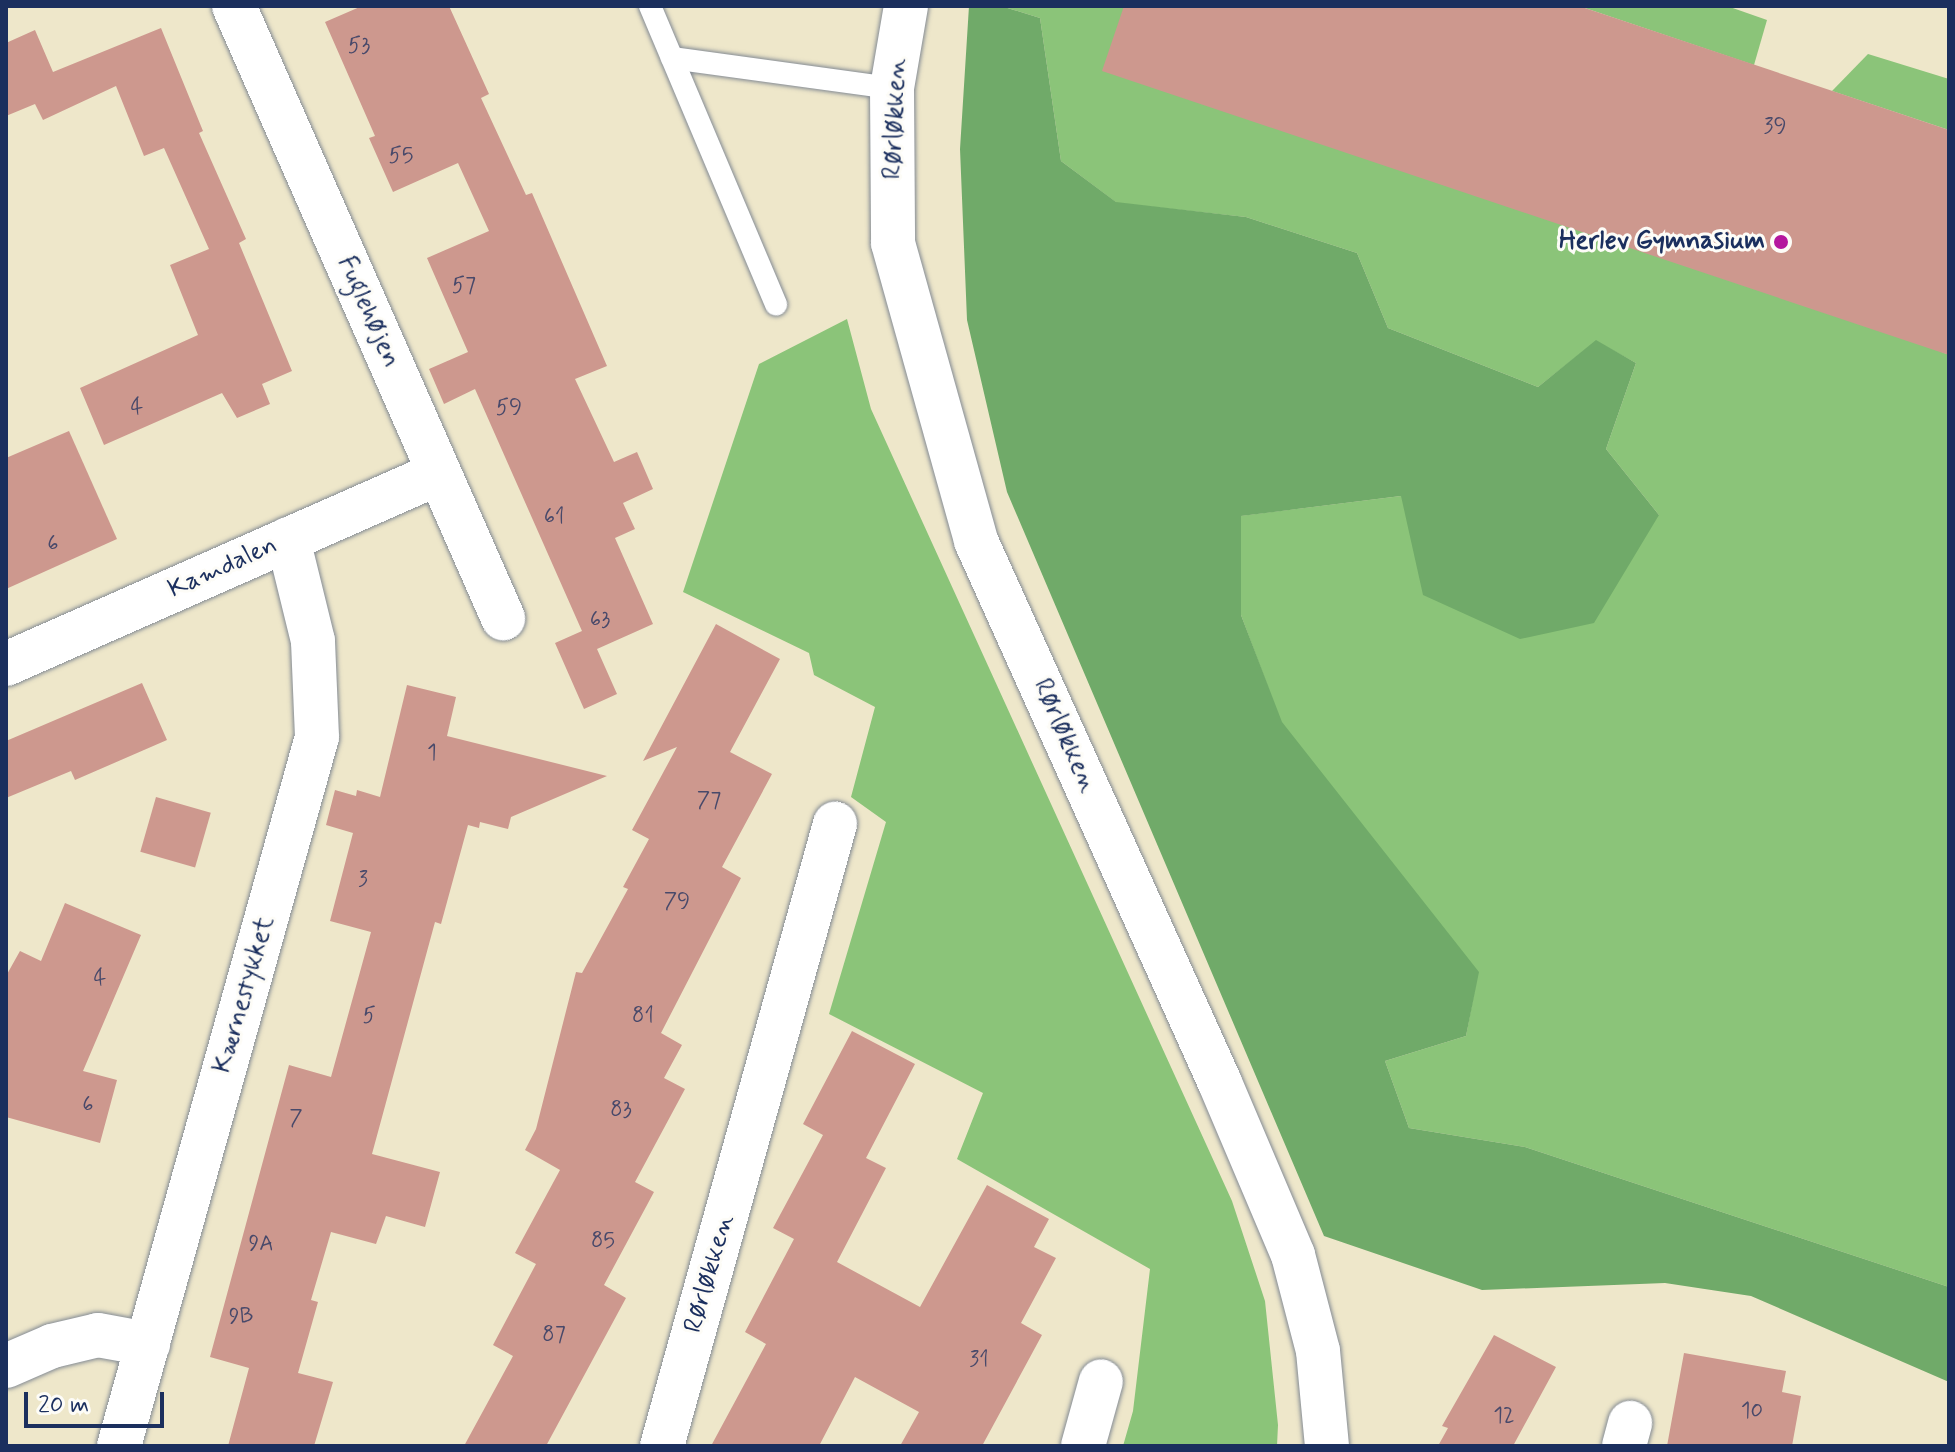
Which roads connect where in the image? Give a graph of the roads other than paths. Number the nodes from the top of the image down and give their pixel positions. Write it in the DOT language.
graph roads {
  1 [pos="234,6"];
  2 [pos="650,6"];
  3 [pos="906,6"];
  4 [pos="672,58"];
  5 [pos="892,88"];
  6 [pos="776,304"];
  7 [pos="439,473"];
  8 [pos="288,539"];
  9 [pos="503,618"];
  10 [pos="6,664"];
  11 [pos="835,824"];
  12 [pos="148,1344"];
  13 [pos="6,1366"];
  14 [pos="1101,1381"];
  15 [pos="119,1446"];
  16 [pos="662,1446"];
  17 [pos="1083,1446"];
  18 [pos="1327,1446"];
  1 -- 7 [label="street, Fuglehøjen"];
  2 -- 4 [label="lane"];
  3 -- 5 [label="street, Rørløkken"];
  4 -- 5 [label="lane"];
  4 -- 6 [label="lane"];
  5 -- 18 [label="street, Rørløkken"];
  7 -- 8 [label="street, Kamdalen"];
  7 -- 9 [label="street, Fuglehøjen"];
  8 -- 10 [label="street, Kamdalen"];
  8 -- 12 [label="street, Kærnestykket"];
  11 -- 16 [label="street, Rørløkken"];
  12 -- 13 [label="street"];
  12 -- 15 [label="street, Kærnestykket"];
  14 -- 17 [label="street"];
}
